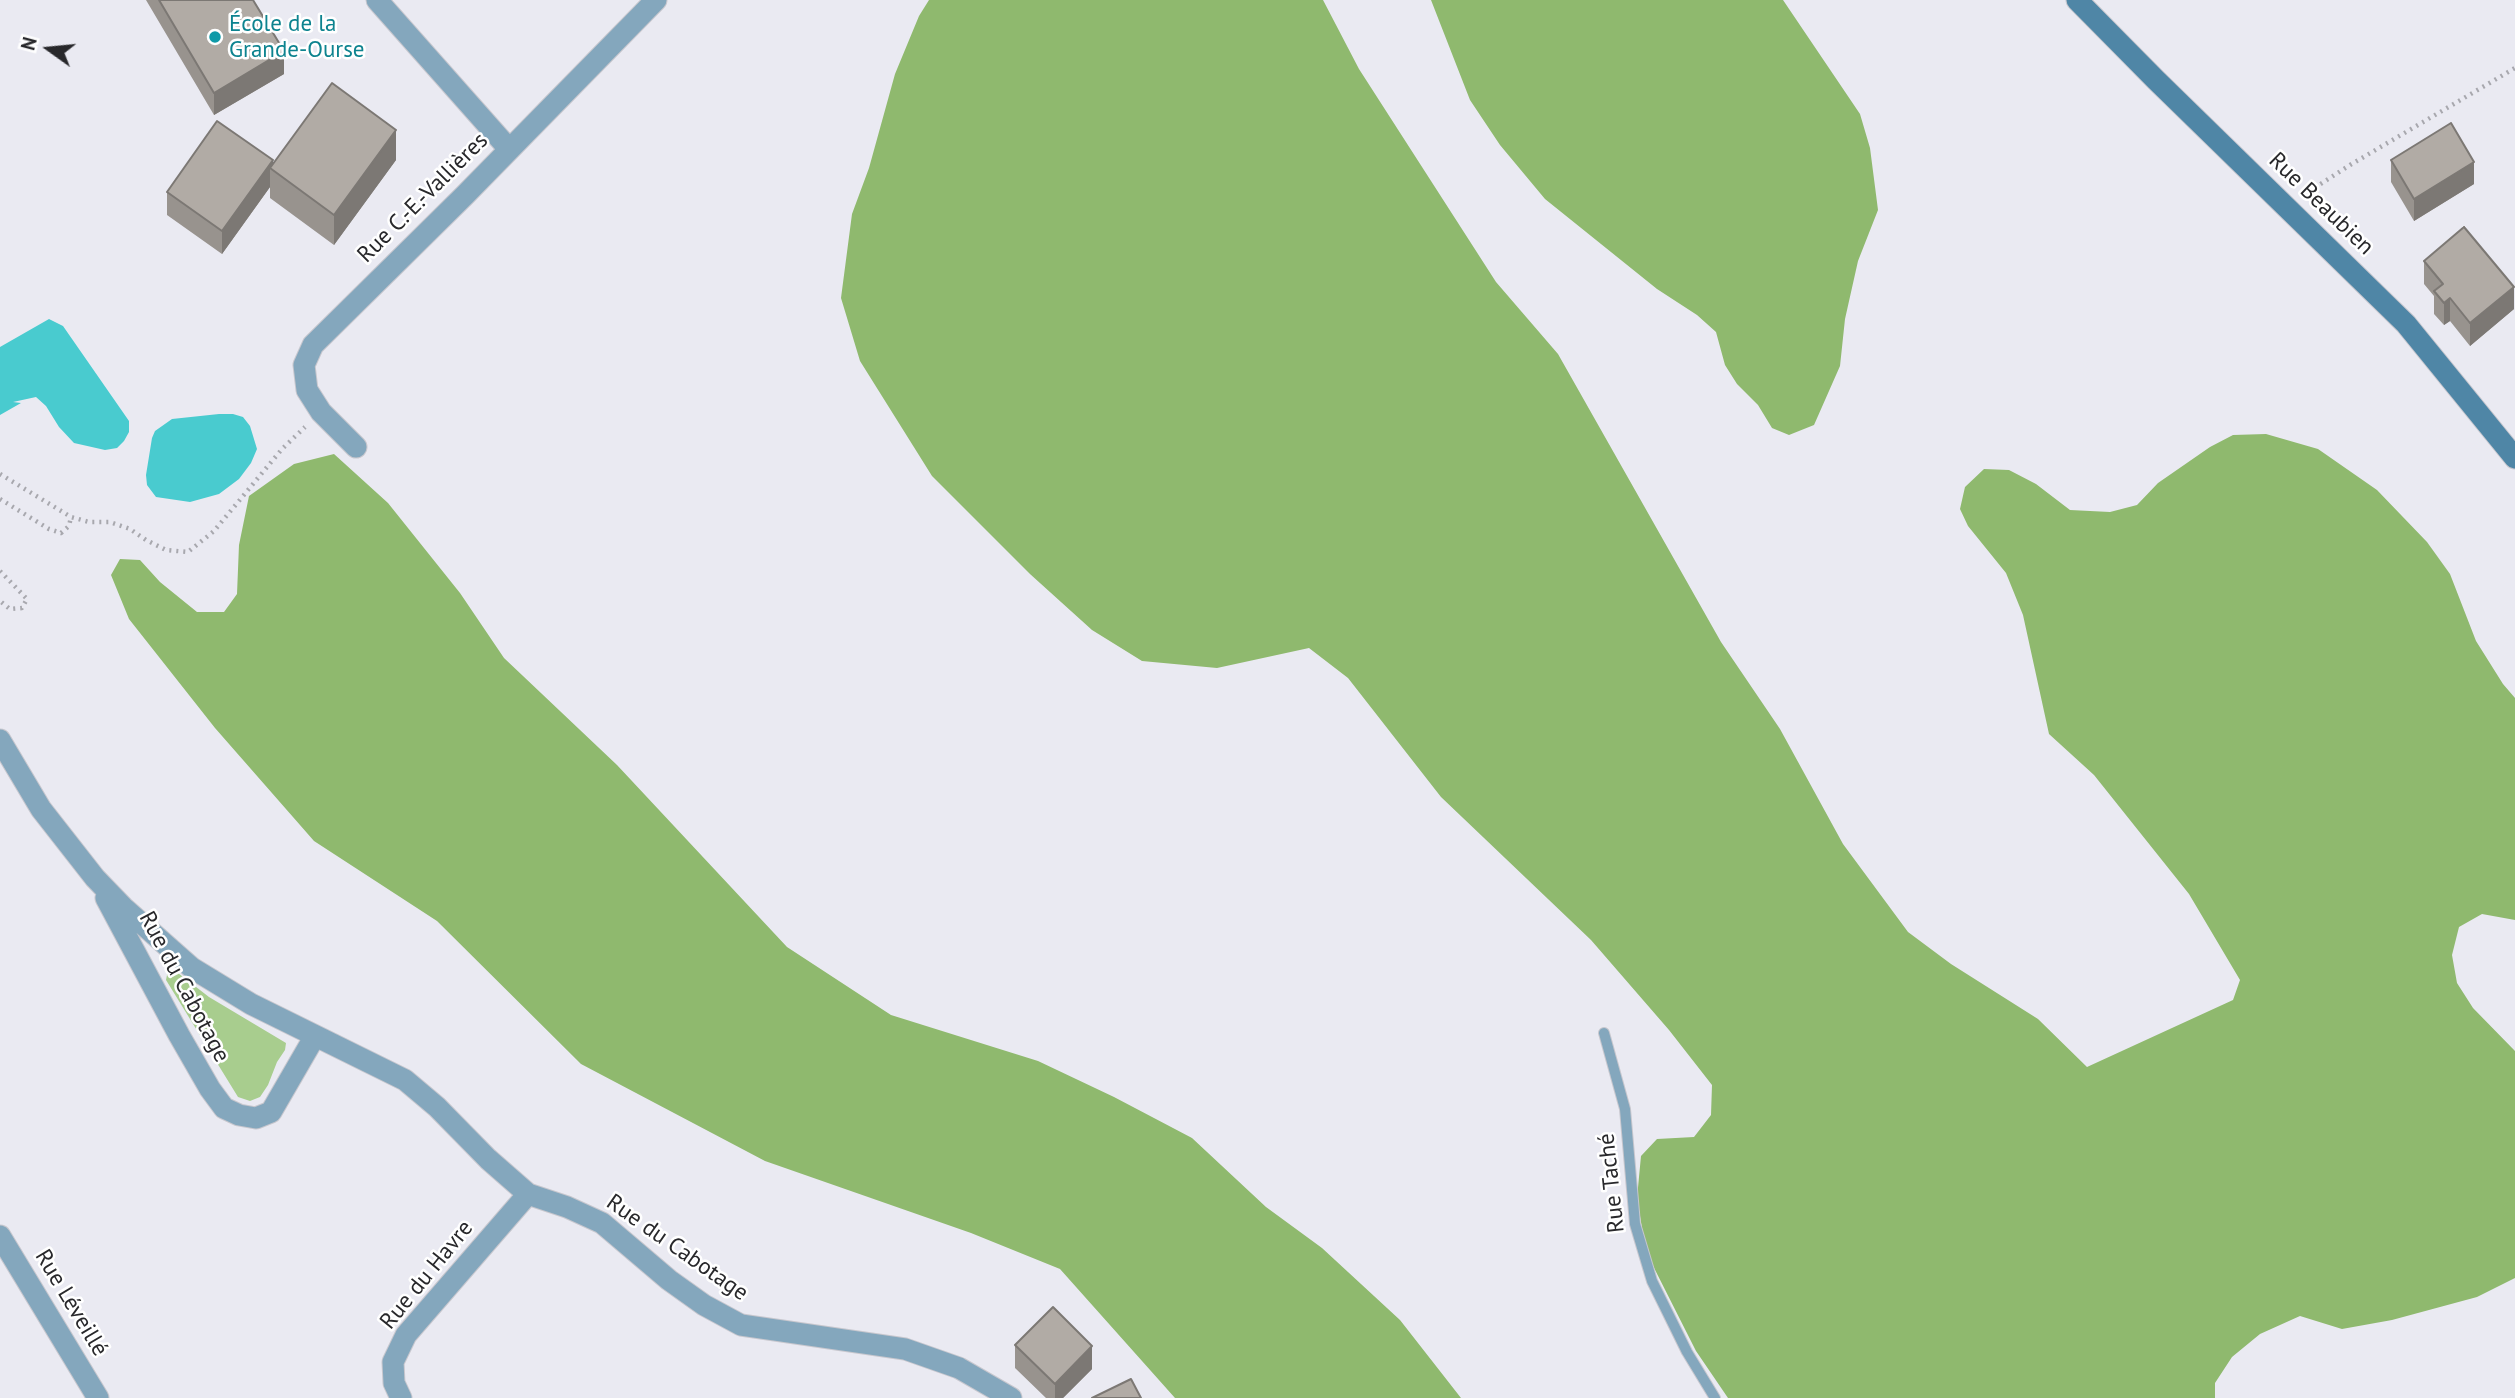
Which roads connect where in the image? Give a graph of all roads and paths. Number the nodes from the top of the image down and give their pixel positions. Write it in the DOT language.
graph roads {
  1 [pos="377,0"];
  2 [pos="656,0"];
  3 [pos="2077,0"];
  4 [pos="2515,68"];
  5 [pos="509,149"];
  6 [pos="2290,210"];
  7 [pos="321,412"];
  8 [pos="356,447"];
  9 [pos="2515,457"];
  10 [pos="0,474"];
  11 [pos="0,499"];
  12 [pos="71,517"];
  13 [pos="0,572"];
  14 [pos="0,601"];
  15 [pos="0,740"];
  16 [pos="95,878"];
  17 [pos="1604,1033"];
  18 [pos="315,1036"];
  19 [pos="528,1194"];
  20 [pos="0,1236"];
  21 [pos="98,1398"];
  22 [pos="401,1398"];
  23 [pos="1011,1398"];
  24 [pos="1715,1398"];
  1 -- 5 [label="street"];
  2 -- 5 [label="street, Rue C.-E.-Vallières"];
  3 -- 6 [label="main road, Rue Beaubien"];
  4 -- 6 [label="path"];
  5 -- 7 [label="street, Rue C.-E.-Vallières"];
  6 -- 9 [label="main road, Rue Beaubien"];
  7 -- 8 [label="street, Rue C.-E.-Vallières"];
  7 -- 12 [label="path"];
  10 -- 12 [label="path"];
  11 -- 12 [label="path"];
  13 -- 14 [label="path"];
  15 -- 16 [label="street, Rue du Cabotage"];
  16 -- 18 [label="street, Rue du Cabotage"];
  16 -- 18 [label="street, Rue du Cabotage"];
  17 -- 24 [label="lane, Rue Taché"];
  18 -- 19 [label="street, Rue du Cabotage"];
  19 -- 22 [label="street, Rue du Havre"];
  19 -- 23 [label="street, Rue du Cabotage"];
  20 -- 21 [label="street, Rue Léveillé"];
}
